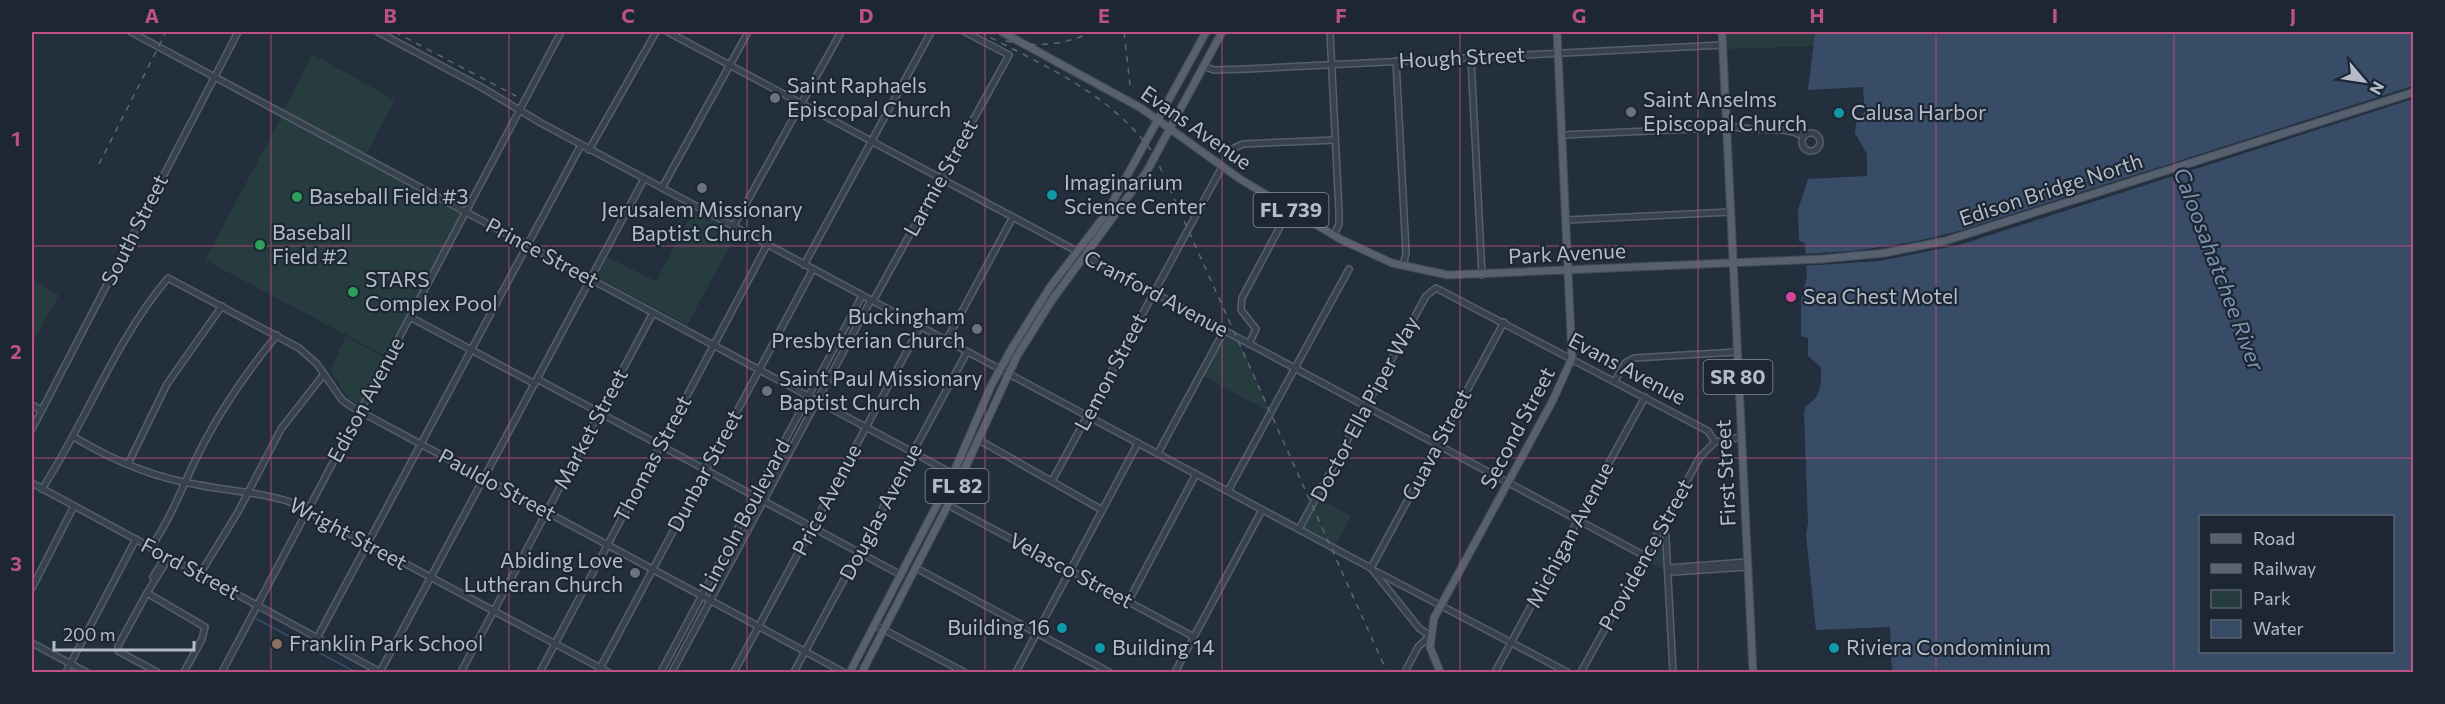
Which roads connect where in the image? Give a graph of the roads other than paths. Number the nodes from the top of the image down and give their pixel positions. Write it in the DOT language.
graph roads {
  1 [pos="131,32"];
  2 [pos="238,32"];
  3 [pos="378,32"];
  4 [pos="561,32"];
  5 [pos="656,32"];
  6 [pos="668,32"];
  7 [pos="748,32"];
  8 [pos="841,32"];
  9 [pos="931,32"];
  10 [pos="965,32"];
  11 [pos="1002,32"];
  12 [pos="1206,32"];
  13 [pos="1222,32"];
  14 [pos="1330,32"];
  15 [pos="1557,32"];
  16 [pos="1722,32"];
  17 [pos="1723,45"];
  18 [pos="1558,53"];
  19 [pos="1471,58"];
  20 [pos="1396,61"];
  21 [pos="730,64"];
  22 [pos="1332,65"];
  23 [pos="1203,66"];
  24 [pos="215,76"];
  25 [pos="2414,92"];
  26 [pos="801,103"];
  27 [pos="518,110"];
  28 [pos="1158,121"];
  29 [pos="1726,127"];
  30 [pos="1170,129"];
  31 [pos="1562,135"];
  32 [pos="1804,136"];
  33 [pos="1335,140"];
  34 [pos="872,141"];
  35 [pos="581,145"];
  36 [pos="589,150"];
  37 [pos="1230,150"];
  38 [pos="1222,167"];
  39 [pos="941,178"];
  40 [pos="644,179"];
  41 [pos="662,188"];
  42 [pos="466,212"];
  43 [pos="1730,212"];
  44 [pos="1013,218"];
  45 [pos="1567,220"];
  46 [pos="1282,223"];
  47 [pos="734,227"];
  48 [pos="1334,235"];
  49 [pos="527,245"];
  50 [pos="767,245"];
  51 [pos="1077,252"];
  52 [pos="1085,256"];
  53 [pos="1733,263"];
  54 [pos="804,265"];
  55 [pos="1403,266"];
  56 [pos="813,269"];
  57 [pos="1349,269"];
  58 [pos="1570,271"];
  59 [pos="1482,275"];
  60 [pos="590,279"];
  61 [pos="1431,289"];
  62 [pos="1153,293"];
  63 [pos="862,296"];
  64 [pos="872,300"];
  65 [pos="222,306"];
  66 [pos="653,313"];
  67 [pos="410,317"];
  68 [pos="1503,322"];
  69 [pos="920,327"];
  70 [pos="1224,331"];
  71 [pos="277,335"];
  72 [pos="946,341"];
  73 [pos="1249,344"];
  74 [pos="713,345"];
  75 [pos="471,350"];
  76 [pos="967,352"];
  77 [pos="1737,352"];
  78 [pos="1572,358"];
  79 [pos="1295,369"];
  80 [pos="759,370"];
  81 [pos="999,371"];
  82 [pos="324,374"];
  83 [pos="1008,375"];
  84 [pos="536,381"];
  85 [pos="1615,381"];
  86 [pos="808,396"];
  87 [pos="1645,397"];
  88 [pos="817,401"];
  89 [pos="32,405"];
  90 [pos="1366,406"];
  91 [pos="42,410"];
  92 [pos="360,411"];
  93 [pos="600,413"];
  94 [pos="1087,417"];
  95 [pos="866,427"];
  96 [pos="32,429"];
  97 [pos="74,437"];
  98 [pos="1741,437"];
  99 [pos="979,440"];
  100 [pos="1715,442"];
  101 [pos="1138,443"];
  102 [pos="421,444"];
  103 [pos="660,445"];
  104 [pos="1438,445"];
  105 [pos="913,453"];
  106 [pos="1158,453"];
  107 [pos="128,464"];
  108 [pos="706,470"];
  109 [pos="1196,474"];
  110 [pos="951,477"];
  111 [pos="484,478"];
  112 [pos="1052,481"];
  113 [pos="1508,482"];
  114 [pos="32,483"];
  115 [pos="185,483"];
  116 [pos="42,489"];
  117 [pos="1228,492"];
  118 [pos="246,493"];
  119 [pos="755,496"];
  120 [pos="764,501"];
  121 [pos="948,505"];
  122 [pos="74,506"];
  123 [pos="935,510"];
  124 [pos="1102,510"];
  125 [pos="1262,510"];
  126 [pos="307,511"];
  127 [pos="547,511"];
  128 [pos="1665,519"];
  129 [pos="1578,520"];
  130 [pos="812,527"];
  131 [pos="1299,529"];
  132 [pos="136,539"];
  133 [pos="928,543"];
  134 [pos="368,544"];
  135 [pos="607,544"];
  136 [pos="151,547"];
  137 [pos="859,552"];
  138 [pos="166,556"];
  139 [pos="1645,556"];
  140 [pos="1747,565"];
  141 [pos="916,568"];
  142 [pos="1371,568"];
  143 [pos="1668,568"];
  144 [pos="654,569"];
  145 [pos="1070,571"];
  146 [pos="200,574"];
  147 [pos="901,575"];
  148 [pos="431,578"];
  149 [pos="32,588"];
  150 [pos="147,593"];
  151 [pos="702,596"];
  152 [pos="710,601"];
  153 [pos="1128,602"];
  154 [pos="257,605"];
  155 [pos="1441,605"];
  156 [pos="494,611"];
  157 [pos="875,625"];
  158 [pos="758,627"];
  159 [pos="884,630"];
  160 [pos="1037,633"];
  161 [pos="1430,636"];
  162 [pos="1194,637"];
  163 [pos="317,638"];
  164 [pos="32,643"];
  165 [pos="1511,643"];
  166 [pos="555,644"];
  167 [pos="805,652"];
  168 [pos="71,664"];
  169 [pos="599,670"];
  170 [pos="66,672"];
  171 [pos="86,672"];
  172 [pos="157,672"];
  173 [pos="184,672"];
  174 [pos="222,672"];
  175 [pos="380,672"];
  176 [pos="461,672"];
  177 [pos="540,672"];
  178 [pos="608,672"];
  179 [pos="661,672"];
  180 [pos="672,672"];
  181 [pos="734,672"];
  182 [pos="794,672"];
  183 [pos="843,672"];
  184 [pos="850,672"];
  185 [pos="862,672"];
  186 [pos="964,672"];
  187 [pos="1016,672"];
  188 [pos="1109,672"];
  189 [pos="1175,672"];
  190 [pos="1405,672"];
  191 [pos="1440,672"];
  192 [pos="1495,672"];
  193 [pos="1567,672"];
  194 [pos="1581,672"];
  195 [pos="1673,672"];
  196 [pos="1753,672"];
  1 -- 24 [label="street, Prince Street"];
  2 -- 24 [label="street, South Street"];
  3 -- 27 [label="street"];
  4 -- 27 [label="street, Edison Avenue"];
  5 -- 36 [label="street"];
  6 -- 21 [label="street, Cranford Avenue"];
  7 -- 21 [label="street"];
  8 -- 26 [label="street"];
  9 -- 34 [label="street"];
  10 -- 39 [label="street, Larmie Street"];
  11 -- 28 [label="main road, Evans Avenue / FL 739"];
  12 -- 28 [label="main road, FL 82"];
  13 -- 23 [label="main road, FL 82"];
  14 -- 22 [label="street"];
  15 -- 18 [label="main road, Second Street"];
  16 -- 17 [label="main road, First Street / SR 80"];
  17 -- 18 [label="street, Hough Street"];
  17 -- 29 [label="main road, First Street / SR 80"];
  18 -- 19 [label="street, Hough Street"];
  18 -- 31 [label="main road, Second Street"];
  19 -- 20 [label="street, Hough Street"];
  19 -- 59 [label="street"];
  20 -- 22 [label="street, Hough Street"];
  20 -- 55 [label="street"];
  21 -- 26 [label="street, Cranford Avenue"];
  21 -- 41 [label="street"];
  22 -- 23 [label="street, Hough Street"];
  22 -- 33 [label="street"];
  23 -- 30 [label="main road, FL 82"];
  24 -- 42 [label="street, Prince Street"];
  24 -- 91 [label="street, South Street"];
  25 -- 53 [label="main road, Edison Bridge North"];
  26 -- 34 [label="street, Cranford Avenue"];
  26 -- 47 [label="street"];
  27 -- 35 [label="street"];
  27 -- 42 [label="street, Edison Avenue"];
  28 -- 30 [label="main road, Evans Avenue / FL 739"];
  28 -- 51 [label="main road, FL 82"];
  29 -- 31 [label="street"];
  29 -- 32 [label="street"];
  29 -- 43 [label="main road, First Street / SR 80"];
  30 -- 38 [label="main road, Evans Avenue / FL 739"];
  30 -- 52 [label="main road, FL 82"];
  31 -- 45 [label="main road, Second Street"];
  33 -- 37 [label="street"];
  33 -- 48 [label="street"];
  34 -- 39 [label="street, Cranford Avenue"];
  34 -- 54 [label="street"];
  35 -- 36 [label="street"];
  35 -- 49 [label="street"];
  36 -- 40 [label="street"];
  38 -- 48 [label="main road, Evans Avenue / FL 739"];
  38 -- 62 [label="street, Lemon Street"];
  39 -- 44 [label="street, Cranford Avenue"];
  39 -- 64 [label="street, Larmie Street"];
  40 -- 41 [label="street"];
  40 -- 60 [label="street"];
  41 -- 47 [label="street"];
  42 -- 49 [label="street, Prince Street"];
  42 -- 67 [label="street, Edison Avenue"];
  43 -- 45 [label="street"];
  43 -- 53 [label="main road, First Street / SR 80"];
  44 -- 51 [label="street, Cranford Avenue"];
  44 -- 72 [label="street"];
  45 -- 58 [label="main road, Second Street"];
  46 -- 73 [label="street"];
  47 -- 50 [label="street"];
  48 -- 55 [label="main road, Evans Avenue / FL 739"];
  49 -- 60 [label="street, Prince Street"];
  49 -- 75 [label="street"];
  50 -- 54 [label="street"];
  50 -- 74 [label="street, Thomas Street"];
  51 -- 52 [label="street, Cranford Avenue"];
  51 -- 81 [label="main road, FL 82"];
  52 -- 62 [label="street, Cranford Avenue"];
  52 -- 83 [label="main road, FL 82"];
  53 -- 58 [label="main road, Park Avenue"];
  53 -- 77 [label="main road, First Street / SR 80"];
  54 -- 56 [label="street"];
  55 -- 59 [label="main road, Park Avenue / FL 739"];
  56 -- 63 [label="street"];
  56 -- 80 [label="street, Dunbar Street"];
  57 -- 79 [label="street"];
  58 -- 59 [label="main road, Park Avenue / FL 739"];
  58 -- 78 [label="main road, Second Street"];
  60 -- 66 [label="street, Prince Street"];
  60 -- 84 [label="street"];
  61 -- 68 [label="street, Evans Avenue"];
  61 -- 90 [label="street, Doctor Ella Piper Way"];
  62 -- 70 [label="street, Cranford Avenue"];
  62 -- 94 [label="street, Lemon Street"];
  63 -- 64 [label="street"];
  63 -- 86 [label="street, Lincoln Boulevard"];
  64 -- 69 [label="street"];
  64 -- 88 [label="street, Lincoln Boulevard"];
  65 -- 71 [label="street, Pauldo Street"];
  65 -- 97 [label="street, Pauldo Street"];
  65 -- 107 [label="street"];
  66 -- 74 [label="street, Prince Street"];
  66 -- 93 [label="street, Market Street"];
  67 -- 75 [label="street"];
  67 -- 92 [label="street, Edison Avenue"];
  68 -- 78 [label="street, Evans Avenue"];
  68 -- 104 [label="street, Guava Street"];
  69 -- 72 [label="street"];
  69 -- 95 [label="street, Price Avenue"];
  70 -- 73 [label="street, Cranford Avenue"];
  70 -- 106 [label="street"];
  71 -- 82 [label="street, Pauldo Street"];
  71 -- 115 [label="street"];
  72 -- 76 [label="street"];
  73 -- 79 [label="street, Cranford Avenue"];
  74 -- 80 [label="street, Prince Street"];
  74 -- 103 [label="street, Thomas Street"];
  75 -- 84 [label="street"];
  75 -- 102 [label="street"];
  76 -- 81 [label="street"];
  76 -- 105 [label="street, Douglas Avenue"];
  77 -- 85 [label="street"];
  77 -- 98 [label="main road, First Street / SR 80"];
  78 -- 85 [label="street, Evans Avenue"];
  78 -- 113 [label="main road, Second Street"];
  79 -- 90 [label="street, Cranford Avenue"];
  79 -- 117 [label="street"];
  80 -- 86 [label="street, Prince Street"];
  80 -- 108 [label="street, Dunbar Street"];
  81 -- 83 [label="street"];
  81 -- 110 [label="main road, FL 82"];
  82 -- 92 [label="street, Pauldo Street"];
  82 -- 118 [label="street"];
  83 -- 94 [label="street"];
  83 -- 99 [label="main road, FL 82"];
  84 -- 93 [label="street"];
  84 -- 111 [label="street"];
  85 -- 87 [label="street, Evans Avenue"];
  86 -- 88 [label="street, Prince Street"];
  86 -- 119 [label="street, Lincoln Boulevard"];
  87 -- 100 [label="street, Evans Avenue"];
  87 -- 129 [label="street, Michigan Avenue"];
  88 -- 95 [label="street, Prince Street"];
  88 -- 120 [label="street, Lincoln Boulevard"];
  89 -- 91 [label="street"];
  90 -- 104 [label="street, Cranford Avenue"];
  90 -- 131 [label="street, Doctor Ella Piper Way"];
  91 -- 96 [label="street, South Street"];
  92 -- 102 [label="street, Pauldo Street"];
  92 -- 126 [label="street, Edison Avenue"];
  93 -- 103 [label="street"];
  93 -- 127 [label="street, Market Street"];
  94 -- 101 [label="street"];
  94 -- 112 [label="street, Lemon Street"];
  95 -- 105 [label="street, Prince Street"];
  95 -- 130 [label="street, Price Avenue"];
  97 -- 107 [label="street, Wright Street"];
  97 -- 116 [label="street"];
  98 -- 100 [label="street"];
  98 -- 140 [label="main road, First Street / SR 80"];
  99 -- 112 [label="street"];
  99 -- 121 [label="main road, FL 82"];
  100 -- 128 [label="street, Providence Street"];
  101 -- 106 [label="street"];
  101 -- 124 [label="street"];
  102 -- 111 [label="street, Pauldo Street"];
  102 -- 134 [label="street"];
  103 -- 108 [label="street"];
  103 -- 135 [label="street, Thomas Street"];
  104 -- 113 [label="street, Cranford Avenue"];
  104 -- 142 [label="street, Guava Street"];
  105 -- 110 [label="street, Prince Street"];
  105 -- 137 [label="street, Douglas Avenue"];
  106 -- 109 [label="street"];
  107 -- 115 [label="street, Wright Street"];
  108 -- 119 [label="street"];
  108 -- 144 [label="street, Dunbar Street"];
  109 -- 117 [label="street"];
  109 -- 153 [label="street"];
  110 -- 121 [label="main road"];
  110 -- 123 [label="main road, FL 82"];
  111 -- 127 [label="street, Pauldo Street"];
  111 -- 148 [label="street"];
  112 -- 124 [label="street"];
  113 -- 129 [label="street, Cranford Avenue"];
  113 -- 155 [label="main road, Second Street"];
  114 -- 116 [label="street, Ford Street"];
  115 -- 118 [label="street, Wright Street"];
  115 -- 136 [label="street"];
  116 -- 122 [label="street, Ford Street"];
  117 -- 125 [label="street"];
  118 -- 126 [label="street, Wright Street"];
  118 -- 146 [label="street"];
  119 -- 120 [label="street"];
  119 -- 151 [label="street, Lincoln Boulevard"];
  120 -- 130 [label="street"];
  120 -- 152 [label="street, Lincoln Boulevard"];
  121 -- 133 [label="main road, FL 82"];
  121 -- 145 [label="street, Velasco Street"];
  122 -- 132 [label="street, Ford Street"];
  122 -- 149 [label="street"];
  123 -- 133 [label="main road"];
  123 -- 147 [label="main road, FL 82"];
  124 -- 145 [label="street"];
  125 -- 131 [label="street"];
  125 -- 162 [label="street"];
  126 -- 134 [label="street, Wright Street"];
  126 -- 154 [label="street, Edison Avenue"];
  127 -- 135 [label="street, Pauldo Street"];
  127 -- 156 [label="street, Market Street"];
  128 -- 139 [label="street, Providence Street"];
  128 -- 143 [label="street"];
  129 -- 139 [label="street, Cranford Avenue"];
  129 -- 165 [label="street, Michigan Avenue"];
  130 -- 137 [label="street"];
  130 -- 158 [label="street, Price Avenue"];
  131 -- 142 [label="street"];
  132 -- 136 [label="street, Ford Street"];
  132 -- 168 [label="street"];
  133 -- 141 [label="main road, FL 82"];
  134 -- 148 [label="street, Wright Street"];
  134 -- 163 [label="street"];
  135 -- 144 [label="street, Pauldo Street"];
  135 -- 166 [label="street, Thomas Street"];
  136 -- 138 [label="street, Ford Street"];
  137 -- 147 [label="street"];
  137 -- 167 [label="street, Douglas Avenue"];
  138 -- 146 [label="street, Ford Street"];
  138 -- 150 [label="street"];
  139 -- 194 [label="street, Providence Street"];
  140 -- 143 [label="street"];
  140 -- 196 [label="main road, First Street / SR 80"];
  141 -- 159 [label="main road, FL 82"];
  141 -- 160 [label="street"];
  142 -- 155 [label="street"];
  142 -- 161 [label="street"];
  143 -- 195 [label="street"];
  144 -- 151 [label="street, Pauldo Street"];
  144 -- 169 [label="street, Dunbar Street"];
  145 -- 153 [label="street, Velasco Street"];
  145 -- 160 [label="street"];
  146 -- 154 [label="street, Ford Street"];
  147 -- 157 [label="main road, FL 82"];
  148 -- 156 [label="street, Wright Street"];
  148 -- 175 [label="street"];
  150 -- 172 [label="street"];
  150 -- 173 [label="street"];
  151 -- 152 [label="street, Pauldo Street"];
  151 -- 179 [label="street, Lincoln Boulevard"];
  152 -- 158 [label="street, Pauldo Street"];
  152 -- 180 [label="street, Lincoln Boulevard"];
  153 -- 162 [label="street, Velasco Street"];
  154 -- 163 [label="street, Ford Street"];
  154 -- 174 [label="street, Edison Avenue"];
  155 -- 161 [label="main road, Second Street"];
  155 -- 165 [label="street"];
  156 -- 166 [label="street, Wright Street"];
  156 -- 176 [label="street, Market Street"];
  157 -- 159 [label="street"];
  157 -- 184 [label="main road, FL 82"];
  158 -- 167 [label="street, Pauldo Street"];
  158 -- 181 [label="street, Price Avenue"];
  159 -- 185 [label="main road, FL 82"];
  159 -- 186 [label="street"];
  160 -- 187 [label="street"];
  160 -- 188 [label="street"];
  161 -- 190 [label="street, Second Street"];
  161 -- 191 [label="main road"];
  162 -- 189 [label="street"];
  163 -- 175 [label="street, Ford Street"];
  164 -- 168 [label="street"];
  165 -- 192 [label="street, Michigan Avenue"];
  165 -- 193 [label="street"];
  166 -- 169 [label="street, Wright Street"];
  166 -- 177 [label="street, Thomas Street"];
  167 -- 182 [label="street, Douglas Avenue"];
  167 -- 183 [label="street, Pauldo Street"];
  168 -- 170 [label="street"];
  168 -- 171 [label="street"];
  169 -- 178 [label="street, Wright Street"];
}
